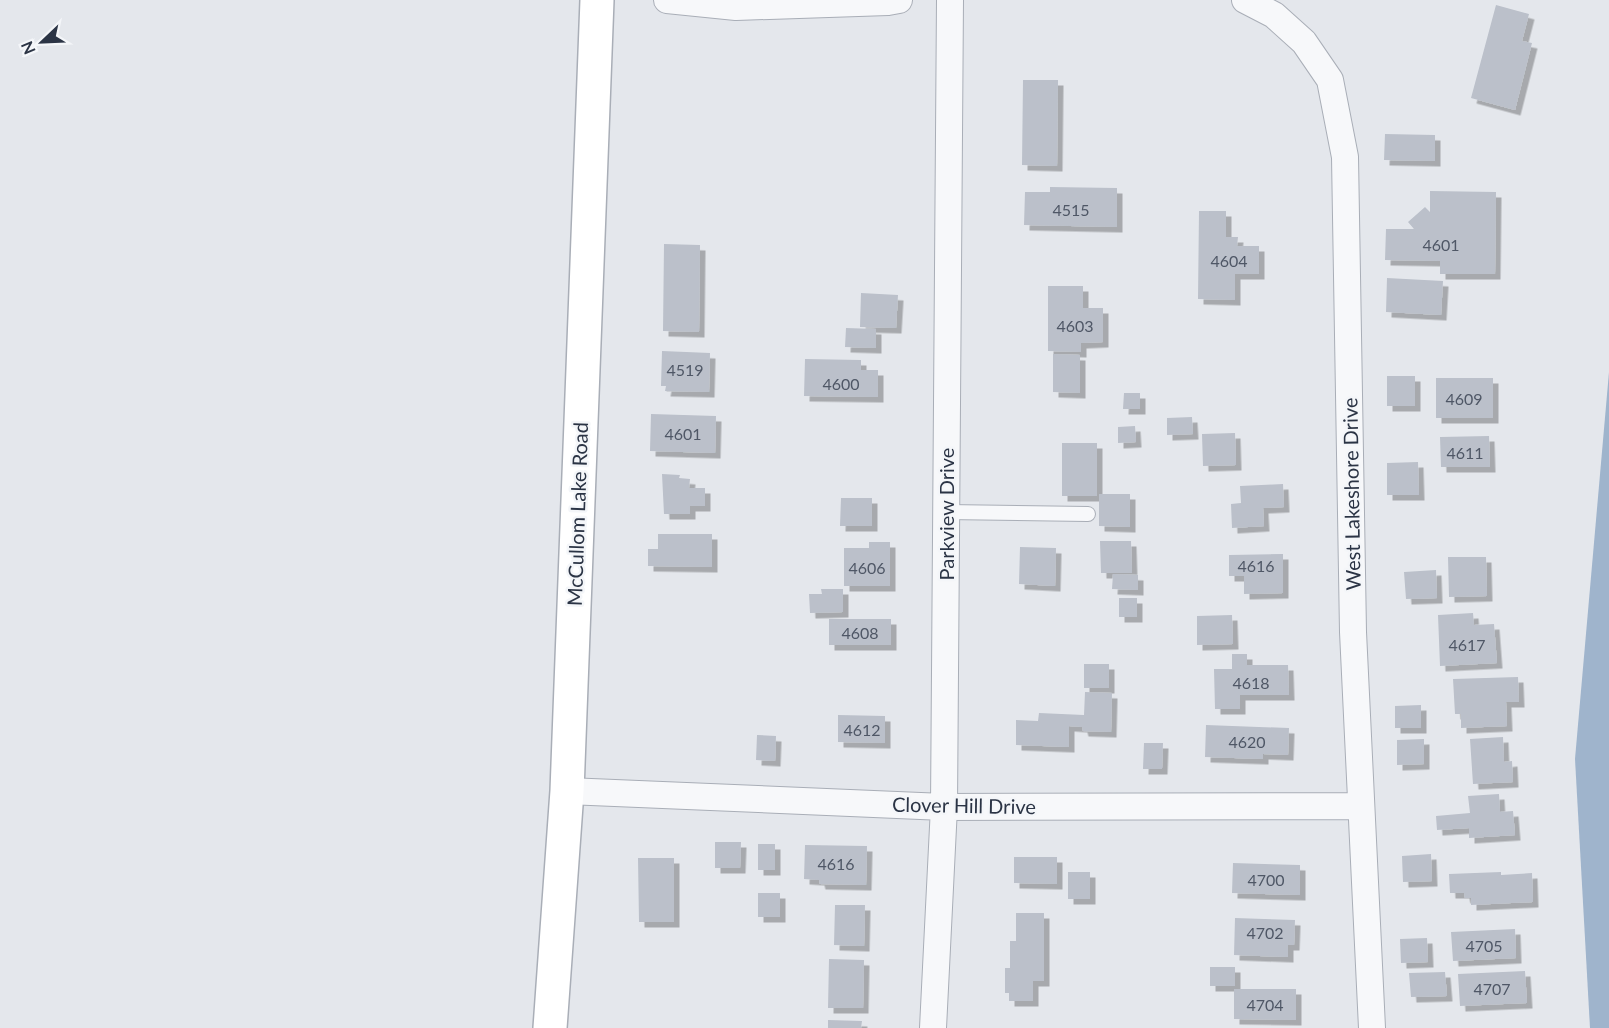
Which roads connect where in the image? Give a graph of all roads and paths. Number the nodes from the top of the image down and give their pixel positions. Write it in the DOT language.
graph roads {
  1 [pos="597,0"];
  2 [pos="667,0"];
  3 [pos="899,0"];
  4 [pos="950,0"];
  5 [pos="1245,0"];
  6 [pos="946,512"];
  7 [pos="1088,514"];
  8 [pos="567,790"];
  9 [pos="1361,806"];
  10 [pos="944,807"];
  11 [pos="550,1028"];
  12 [pos="933,1028"];
  13 [pos="1372,1028"];
  1 -- 8 [label="street, McCullom Lake Road"];
  2 -- 3 [label="street"];
  4 -- 6 [label="street, Parkview Drive"];
  5 -- 9 [label="street, West Lakeshore Drive"];
  6 -- 7 [label="lane"];
  6 -- 10 [label="street, Parkview Drive"];
  8 -- 10 [label="street, Clover Hill Drive"];
  8 -- 11 [label="street, McCullom Lake Road"];
  9 -- 10 [label="street, Clover Hill Drive"];
  9 -- 13 [label="street, West Lakeshore Drive"];
  10 -- 12 [label="street, Parkview Drive"];
}
